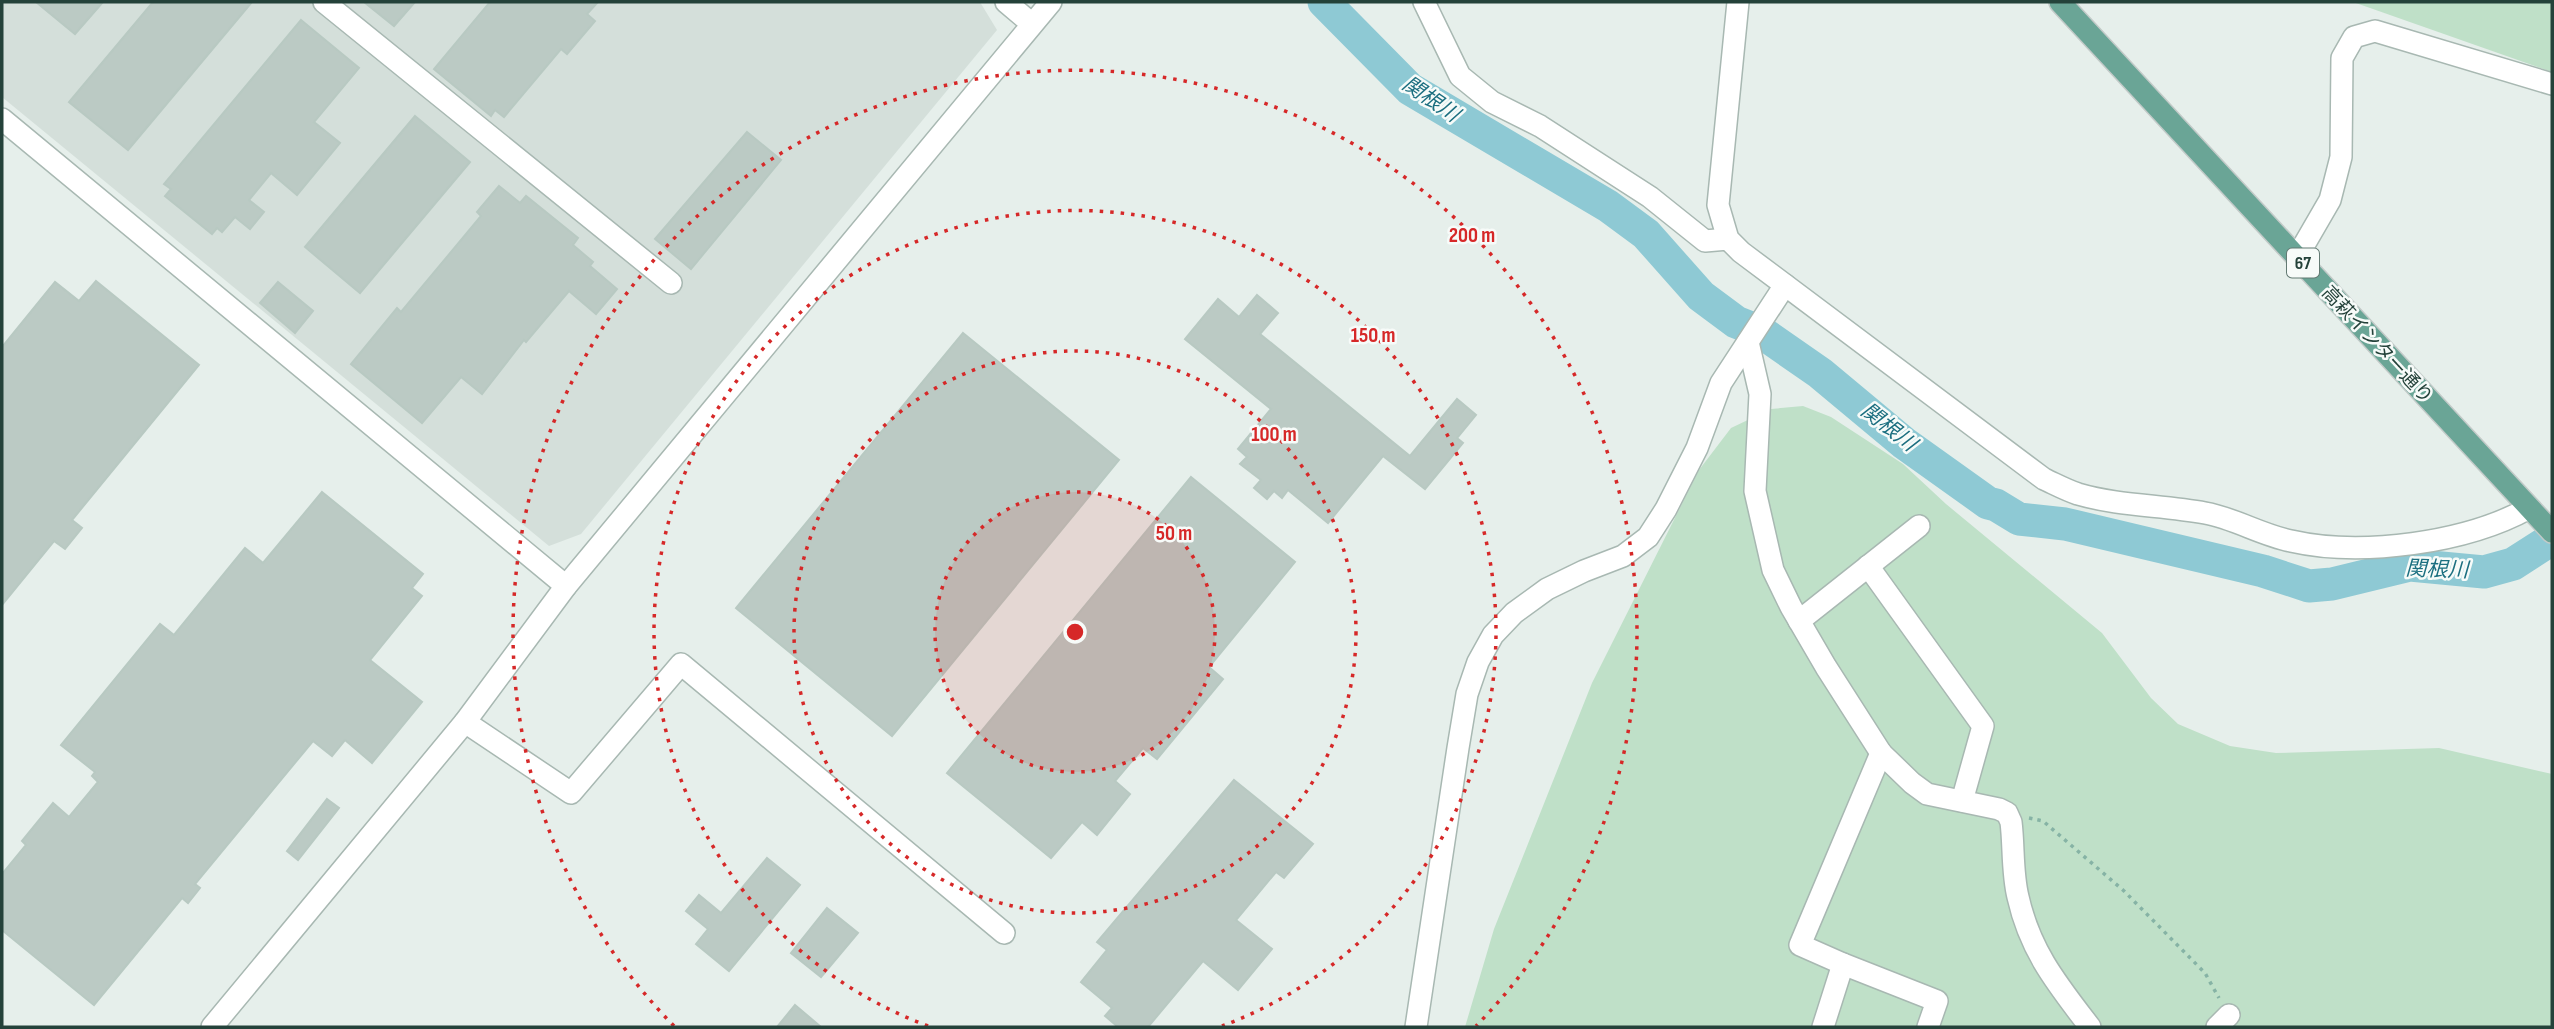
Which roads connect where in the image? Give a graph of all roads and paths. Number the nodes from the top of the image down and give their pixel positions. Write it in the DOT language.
graph roads {
  1 [pos="324,2"];
  2 [pos="1006,2"];
  3 [pos="1051,2"];
  4 [pos="1424,2"];
  5 [pos="1738,2"];
  6 [pos="2060,2"];
  7 [pos="1032,24"];
  8 [pos="2552,84"];
  9 [pos="2,119"];
  10 [pos="1728,239"];
  11 [pos="2297,257"];
  12 [pos="671,283"];
  13 [pos="1785,285"];
  14 [pos="1748,342"];
  15 [pos="2529,508"];
  16 [pos="1919,526"];
  17 [pos="2549,528"];
  18 [pos="1868,566"];
  19 [pos="566,586"];
  20 [pos="1799,621"];
  21 [pos="465,722"];
  22 [pos="1881,753"];
  23 [pos="1962,801"];
  24 [pos="2007,813"];
  25 [pos="1004,933"];
  26 [pos="1843,964"];
  27 [pos="2223,1021"];
  28 [pos="212,1027"];
  29 [pos="1416,1027"];
  30 [pos="1823,1027"];
  31 [pos="1928,1027"];
  32 [pos="2090,1027"];
  1 -- 12 [label="street"];
  2 -- 7 [label="street"];
  3 -- 7 [label="street"];
  4 -- 10 [label="street"];
  5 -- 10 [label="street"];
  6 -- 11 [label="main road, 高萩インター通り / 67"];
  7 -- 19 [label="street"];
  8 -- 11 [label="street"];
  9 -- 19 [label="street"];
  10 -- 13 [label="street"];
  11 -- 15 [label="main road, 高萩インター通り / 67"];
  13 -- 14 [label="street"];
  13 -- 15 [label="street"];
  14 -- 20 [label="street"];
  14 -- 29 [label="street"];
  15 -- 17 [label="main road, 高萩インター通り / 67"];
  16 -- 18 [label="street"];
  18 -- 20 [label="street"];
  18 -- 23 [label="street"];
  19 -- 21 [label="street"];
  20 -- 22 [label="street"];
  21 -- 25 [label="street"];
  21 -- 28 [label="street"];
  22 -- 23 [label="street"];
  22 -- 26 [label="street"];
  23 -- 24 [label="street"];
  24 -- 27 [label="path"];
  24 -- 32 [label="street"];
  26 -- 30 [label="street"];
  26 -- 31 [label="street"];
}
